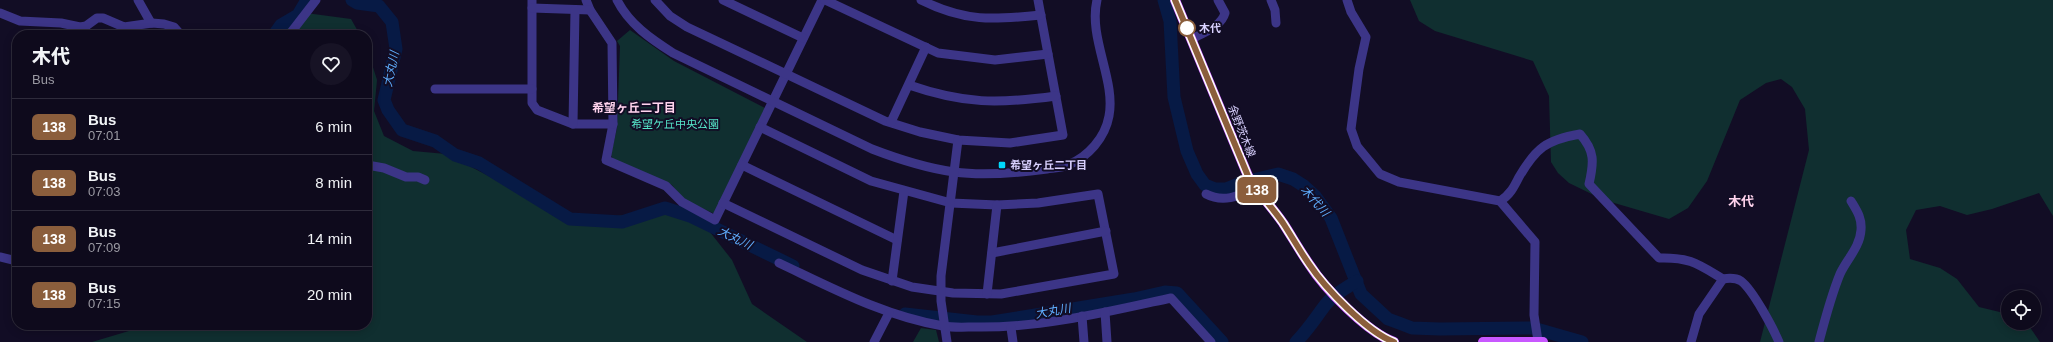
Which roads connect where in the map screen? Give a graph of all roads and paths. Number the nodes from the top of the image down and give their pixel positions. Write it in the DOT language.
graph roads {
  1 [pos="138,0"];
  2 [pos="316,0"];
  3 [pos="586,0"];
  4 [pos="617,0"];
  5 [pos="655,0"];
  6 [pos="723,0"];
  7 [pos="822,0"];
  8 [pos="825,0"];
  9 [pos="921,0"];
  10 [pos="1038,0"];
  11 [pos="1097,0"];
  12 [pos="1175,0"];
  13 [pos="1218,0"];
  14 [pos="1270,0"];
  15 [pos="1347,0"];
  16 [pos="532,4"];
  17 [pos="574,10"];
  18 [pos="590,10"];
  19 [pos="0,13"];
  20 [pos="1041,15"];
  21 [pos="151,23"];
  22 [pos="1276,23"];
  23 [pos="177,30"];
  24 [pos="294,30"];
  25 [pos="803,38"];
  26 [pos="1192,39"];
  27 [pos="926,47"];
  28 [pos="1048,54"];
  29 [pos="786,74"];
  30 [pos="909,85"];
  31 [pos="435,89"];
  32 [pos="532,89"];
  33 [pos="1056,96"];
  34 [pos="773,101"];
  35 [pos="891,122"];
  36 [pos="573,124"];
  37 [pos="613,124"];
  38 [pos="760,127"];
  39 [pos="958,140"];
  40 [pos="742,165"];
  41 [pos="372,166"];
  42 [pos="954,172"];
  43 [pos="426,180"];
  44 [pos="1255,188"];
  45 [pos="904,191"];
  46 [pos="1206,194"];
  47 [pos="1500,201"];
  48 [pos="1850,202"];
  49 [pos="723,203"];
  50 [pos="951,203"];
  51 [pos="997,206"];
  52 [pos="1106,231"];
  53 [pos="897,240"];
  54 [pos="992,253"];
  55 [pos="0,257"];
  56 [pos="12,260"];
  57 [pos="779,263"];
  58 [pos="1723,279"];
  59 [pos="892,280"];
  60 [pos="940,291"];
  61 [pos="987,294"];
  62 [pos="1105,312"];
  63 [pos="890,313"];
  64 [pos="1082,316"];
  65 [pos="944,322"];
  66 [pos="1011,328"];
  67 [pos="1380,340"];
  68 [pos="874,342"];
  69 [pos="947,342"];
  70 [pos="1014,342"];
  71 [pos="1084,342"];
  72 [pos="1107,342"];
  73 [pos="1212,342"];
  74 [pos="1394,342"];
  75 [pos="1482,342"];
  76 [pos="1541,342"];
  77 [pos="1691,342"];
  78 [pos="1779,342"];
  79 [pos="1819,342"];
  1 -- 21 [label="street"];
  2 -- 24 [label="street"];
  3 -- 18 [label="street"];
  4 -- 34 [label="street"];
  5 -- 29 [label="street"];
  6 -- 25 [label="street"];
  7 -- 25 [label="street"];
  8 -- 27 [label="street"];
  9 -- 20 [label="street"];
  10 -- 20 [label="street"];
  11 -- 42 [label="street"];
  12 -- 26 [label="main road, 余野茨木線"];
  13 -- 26 [label="street"];
  14 -- 22 [label="street"];
  15 -- 47 [label="street"];
  16 -- 17 [label="street"];
  16 -- 32 [label="street"];
  17 -- 18 [label="street"];
  17 -- 36 [label="street"];
  18 -- 37 [label="street"];
  19 -- 21 [label="street"];
  20 -- 28 [label="street"];
  21 -- 23 [label="street"];
  25 -- 29 [label="street"];
  26 -- 44 [label="main road, 余野茨木線"];
  27 -- 28 [label="street"];
  27 -- 30 [label="street"];
  28 -- 33 [label="street"];
  29 -- 34 [label="street"];
  29 -- 35 [label="street"];
  30 -- 33 [label="street"];
  30 -- 35 [label="street"];
  31 -- 32 [label="street"];
  32 -- 36 [label="street"];
  33 -- 39 [label="street"];
  34 -- 38 [label="street"];
  34 -- 42 [label="street"];
  35 -- 39 [label="street"];
  36 -- 37 [label="street"];
  37 -- 49 [label="street"];
  38 -- 40 [label="street"];
  38 -- 45 [label="street"];
  39 -- 42 [label="street"];
  40 -- 49 [label="street"];
  40 -- 53 [label="street"];
  41 -- 43 [label="street"];
  42 -- 50 [label="street"];
  44 -- 46 [label="street"];
  44 -- 67 [label="main road, 余野茨木線"];
  45 -- 50 [label="street"];
  45 -- 53 [label="street"];
  47 -- 58 [label="street"];
  47 -- 76 [label="street"];
  48 -- 79 [label="street"];
  49 -- 59 [label="street"];
  50 -- 51 [label="street"];
  50 -- 60 [label="street"];
  51 -- 52 [label="street"];
  51 -- 54 [label="street"];
  52 -- 54 [label="street"];
  52 -- 61 [label="street"];
  53 -- 59 [label="street"];
  54 -- 61 [label="street"];
  55 -- 56 [label="street"];
  57 -- 63 [label="street"];
  58 -- 77 [label="street"];
  58 -- 78 [label="street"];
  59 -- 60 [label="street"];
  60 -- 61 [label="street"];
  60 -- 65 [label="street"];
  62 -- 64 [label="street"];
  62 -- 72 [label="street"];
  62 -- 73 [label="street"];
  63 -- 65 [label="street"];
  63 -- 68 [label="street"];
  64 -- 66 [label="street"];
  64 -- 71 [label="street"];
  65 -- 66 [label="street"];
  65 -- 69 [label="street"];
  66 -- 70 [label="street"];
  67 -- 74 [label="main road, 余野茨木線"];
  75 -- 76 [label="main road"];
}
